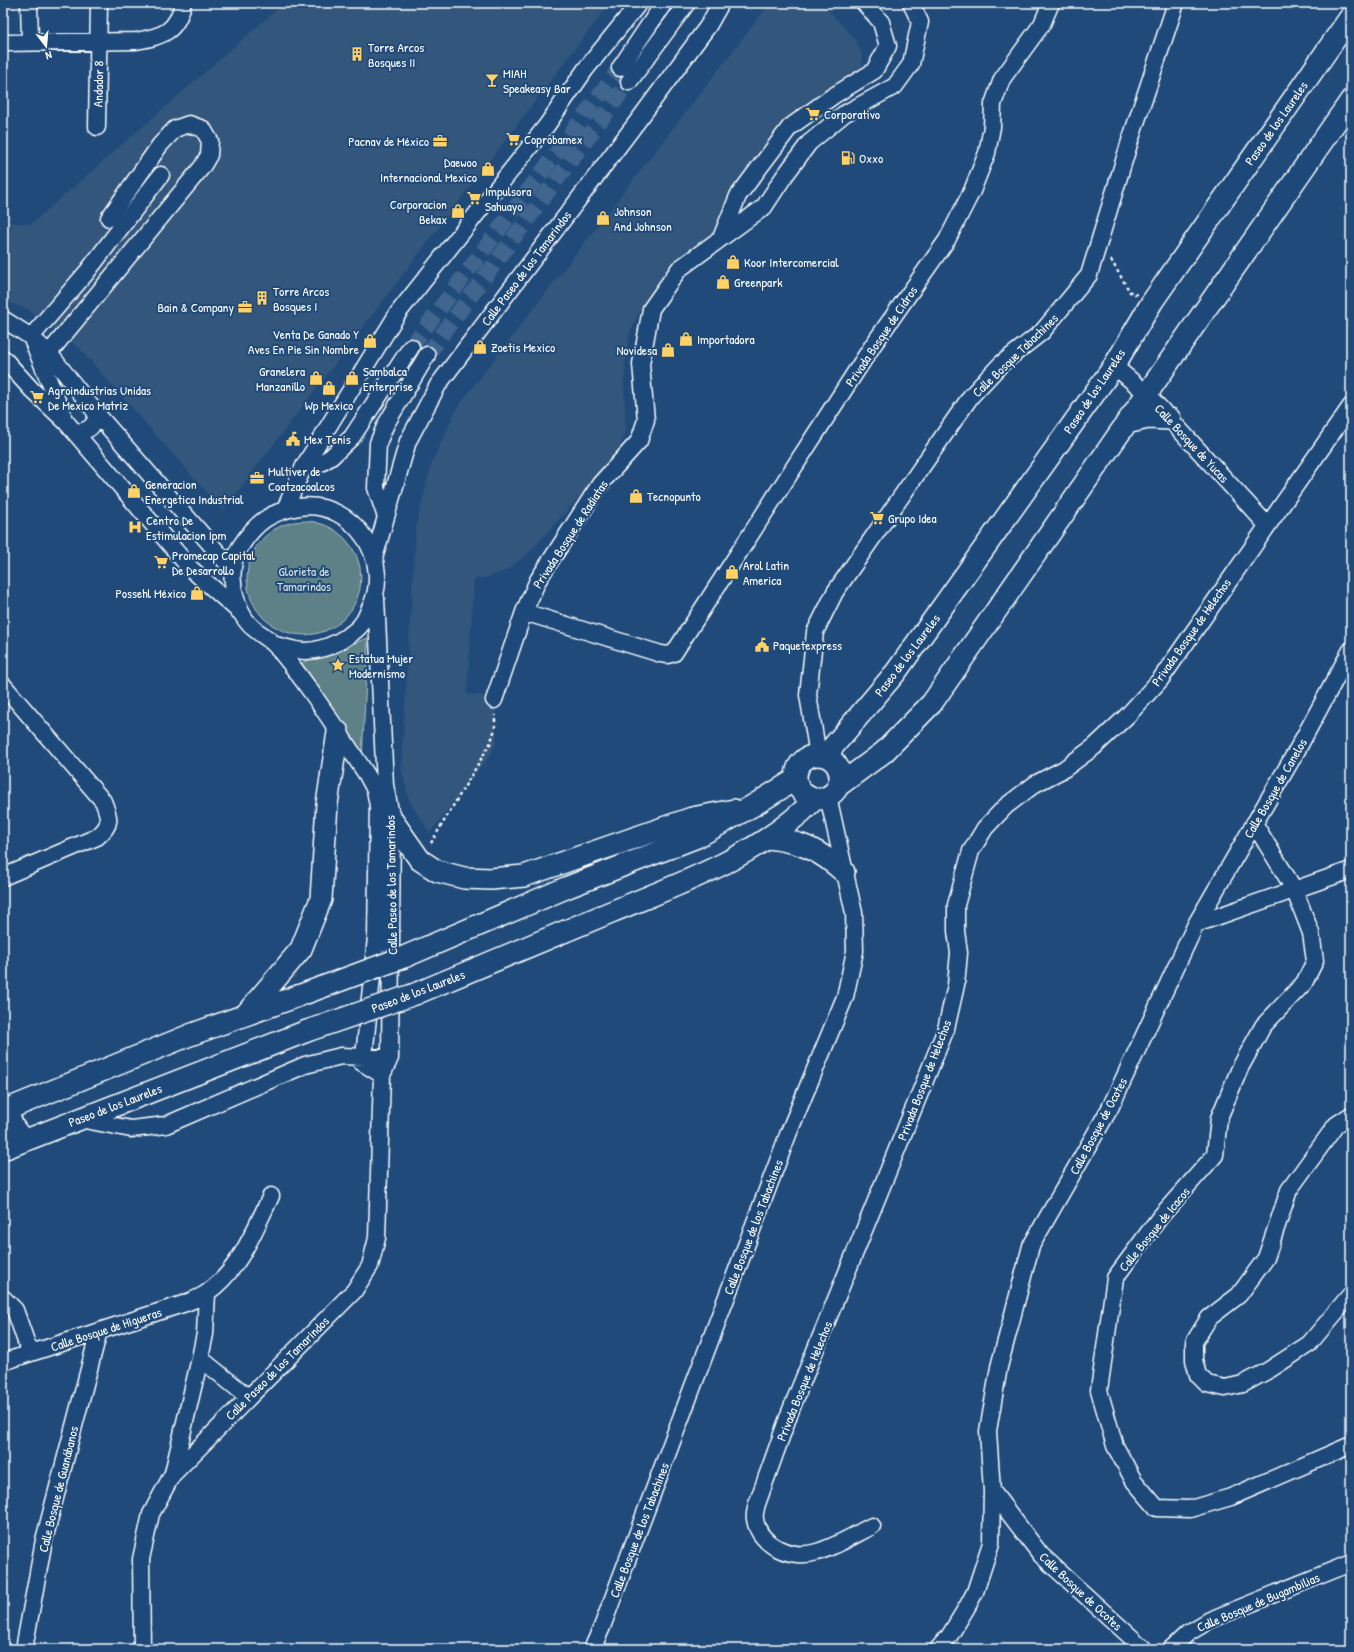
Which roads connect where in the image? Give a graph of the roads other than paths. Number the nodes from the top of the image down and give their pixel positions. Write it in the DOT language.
graph roads {
  1 [pos="29,3"];
  2 [pos="99,3"];
  3 [pos="182,3"];
  4 [pos="639,3"];
  5 [pos="664,3"];
  6 [pos="687,3"];
  7 [pos="721,3"];
  8 [pos="864,3"];
  9 [pos="911,3"];
  10 [pos="1051,3"];
  11 [pos="1176,3"];
  12 [pos="1351,16"];
  13 [pos="30,41"];
  14 [pos="98,41"];
  15 [pos="3,43"];
  16 [pos="620,68"];
  17 [pos="629,82"];
  18 [pos="1351,100"];
  19 [pos="97,127"];
  20 [pos="161,175"];
  21 [pos="109,218"];
  22 [pos="721,238"];
  23 [pos="3,320"];
  24 [pos="31,336"];
  25 [pos="411,347"];
  26 [pos="49,353"];
  27 [pos="428,355"];
  28 [pos="3,358"];
  29 [pos="1114,366"];
  30 [pos="1146,393"];
  31 [pos="1351,406"];
  32 [pos="97,414"];
  33 [pos="1170,419"];
  34 [pos="1126,423"];
  35 [pos="71,427"];
  36 [pos="304,466"];
  37 [pos="285,509"];
  38 [pos="386,517"];
  39 [pos="1267,525"];
  40 [pos="375,555"];
  41 [pos="233,570"];
  42 [pos="376,598"];
  43 [pos="524,612"];
  44 [pos="241,613"];
  45 [pos="275,645"];
  46 [pos="1351,650"];
  47 [pos="3,685"];
  48 [pos="494,700"];
  49 [pos="338,732"];
  50 [pos="821,755"];
  51 [pos="796,778"];
  52 [pos="827,794"];
  53 [pos="754,806"];
  54 [pos="392,820"];
  55 [pos="1254,823"];
  56 [pos="769,838"];
  57 [pos="1351,870"];
  58 [pos="844,872"];
  59 [pos="3,877"];
  60 [pos="1294,889"];
  61 [pos="1196,924"];
  62 [pos="246,1014"];
  63 [pos="364,1057"];
  64 [pos="390,1058"];
  65 [pos="382,1075"];
  66 [pos="6,1110"];
  67 [pos="1351,1115"];
  68 [pos="80,1119"];
  69 [pos="25,1140"];
  70 [pos="3,1149"];
  71 [pos="271,1196"];
  72 [pos="207,1293"];
  73 [pos="1351,1294"];
  74 [pos="3,1298"];
  75 [pos="99,1331"];
  76 [pos="30,1353"];
  77 [pos="200,1358"];
  78 [pos="3,1362"];
  79 [pos="248,1397"];
  80 [pos="1351,1445"];
  81 [pos="172,1475"];
  82 [pos="992,1491"];
  83 [pos="872,1526"];
  84 [pos="1351,1563"];
  85 [pos="24,1649"];
  86 [pos="142,1649"];
  87 [pos="592,1649"];
  88 [pos="938,1649"];
  89 [pos="1144,1649"];
  90 [pos="1171,1649"];
  1 -- 13 [label="street"];
  2 -- 14 [label="street, Andador 8"];
  3 -- 14 [label="street"];
  4 -- 36 [label="street"];
  5 -- 16 [label="street"];
  6 -- 17 [label="street"];
  7 -- 38 [label="street, Calle Paseo de los Tamarindos"];
  8 -- 22 [label="street"];
  9 -- 22 [label="street, Privada Bosque de Radiatas"];
  10 -- 43 [label="street, Privada Bosque de Cidros"];
  11 -- 50 [label="street, Calle Bosque Tabachines"];
  12 -- 29 [label="main road, Paseo de los Laureles"];
  13 -- 14 [label="street"];
  13 -- 15 [label="street"];
  14 -- 19 [label="street, Andador 8"];
  18 -- 30 [label="main road, Paseo de los Laureles"];
  20 -- 24 [label="street"];
  21 -- 26 [label="street"];
  22 -- 43 [label="street, Privada Bosque de Radiatas"];
  23 -- 24 [label="street"];
  24 -- 26 [label="street"];
  24 -- 35 [label="street"];
  25 -- 36 [label="street"];
  26 -- 32 [label="street"];
  27 -- 38 [label="street"];
  28 -- 35 [label="street"];
  29 -- 30 [label="street, Calle Bosque de Yucas"];
  29 -- 50 [label="main road, Paseo de los Laureles"];
  30 -- 33 [label="street, Calle Bosque de Yucas"];
  30 -- 34 [label="main road, Paseo de los Laureles"];
  31 -- 39 [label="street, Privada Bosque de Helechos"];
  32 -- 35 [label="street"];
  32 -- 41 [label="street"];
  33 -- 34 [label="main road"];
  33 -- 39 [label="street, Calle Bosque de Yucas"];
  34 -- 52 [label="main road, Paseo de los Laureles"];
  35 -- 44 [label="street"];
  36 -- 37 [label="street"];
  37 -- 40 [label="street"];
  37 -- 41 [label="street"];
  38 -- 40 [label="street, Calle Paseo de los Tamarindos"];
  39 -- 83 [label="street, Privada Bosque de Helechos"];
  40 -- 42 [label="street, Calle Paseo de los Tamarindos"];
  41 -- 44 [label="street"];
  42 -- 45 [label="street"];
  42 -- 54 [label="street, Calle Paseo de los Tamarindos"];
  43 -- 48 [label="street, Privada Bosque de Radiatas"];
  44 -- 45 [label="street"];
  45 -- 49 [label="street, Calle Paseo de los Tamarindos"];
  46 -- 55 [label="street, Calle Bosque de Canelos"];
  47 -- 59 [label="street"];
  49 -- 62 [label="main road"];
  49 -- 63 [label="street, Calle Paseo de los Tamarindos"];
  50 -- 51 [label="main road"];
  50 -- 52 [label="main road"];
  51 -- 52 [label="main road"];
  51 -- 53 [label="main road"];
  52 -- 56 [label="main road, Paseo de los Laureles"];
  52 -- 58 [label="street, Calle Bosque de los Tabachines"];
  53 -- 54 [label="main road"];
  53 -- 62 [label="main road, bridge"];
  54 -- 64 [label="street, Calle Paseo de los Tamarindos"];
  55 -- 60 [label="street, Calle Bosque de Icacos"];
  55 -- 61 [label="street, Calle Bosque de Canelos"];
  56 -- 58 [label="main road"];
  56 -- 68 [label="main road, Paseo de los Laureles, bridge"];
  57 -- 60 [label="street"];
  58 -- 87 [label="street, Calle Bosque de los Tabachines"];
  60 -- 61 [label="street"];
  60 -- 80 [label="street, Calle Bosque de Icacos"];
  61 -- 82 [label="street, Calle Bosque de Ocotes"];
  62 -- 66 [label="main road"];
  63 -- 64 [label="street"];
  63 -- 65 [label="street"];
  63 -- 68 [label="street"];
  64 -- 65 [label="street, Calle Paseo de los Tamarindos"];
  65 -- 79 [label="street, Calle Paseo de los Tamarindos"];
  66 -- 69 [label="main road"];
  67 -- 73 [label="street"];
  68 -- 69 [label="main road, Paseo de los Laureles"];
  69 -- 70 [label="main road, Paseo de los Laureles"];
  71 -- 72 [label="street, Calle Bosque de Higueras"];
  72 -- 75 [label="street, Calle Bosque de Higueras"];
  72 -- 77 [label="street"];
  74 -- 76 [label="street"];
  75 -- 76 [label="street, Calle Bosque de Higueras"];
  75 -- 85 [label="street, Calle Bosque de Guanábanos"];
  76 -- 78 [label="street, Calle Bosque de Higueras"];
  77 -- 79 [label="street"];
  77 -- 81 [label="street"];
  79 -- 81 [label="street, Calle Paseo de los Tamarindos"];
  81 -- 86 [label="street, Calle Paseo de los Tamarindos"];
  82 -- 88 [label="street, Calle Bosque de Ocotes"];
  82 -- 89 [label="street, Calle Bosque de Ocotes"];
  84 -- 90 [label="street, Calle Bosque de Bugambilias"];
}
